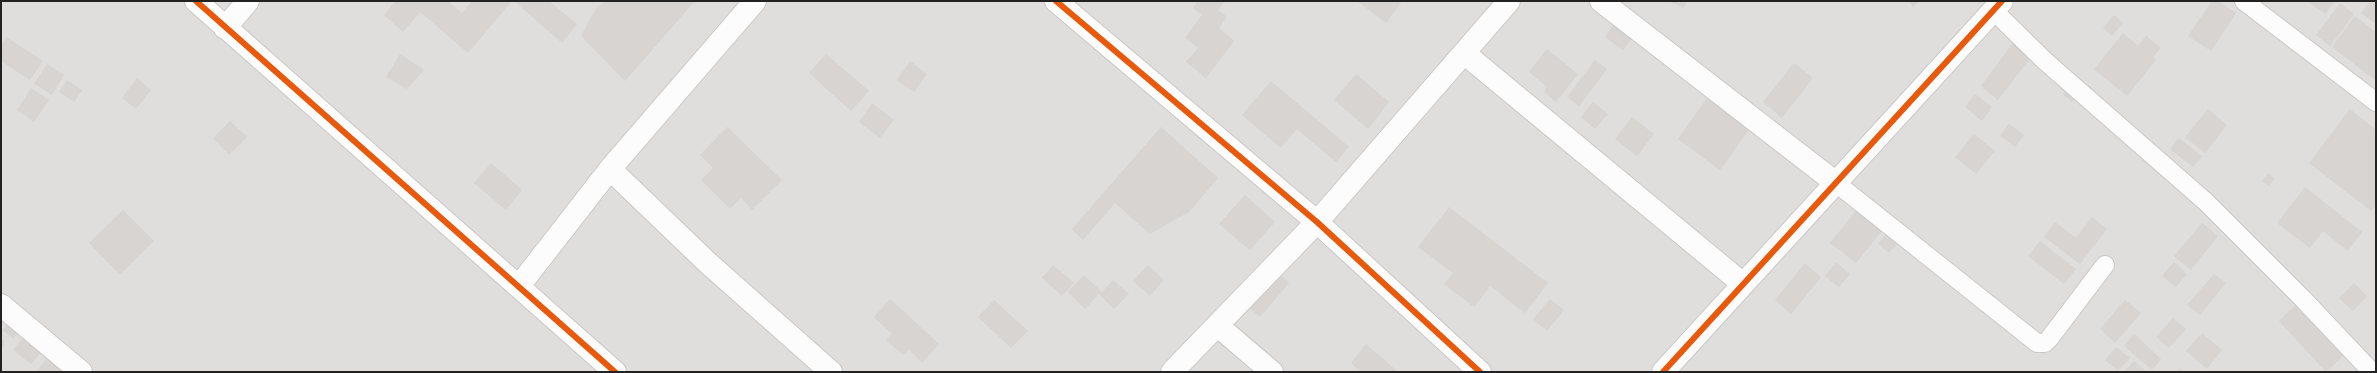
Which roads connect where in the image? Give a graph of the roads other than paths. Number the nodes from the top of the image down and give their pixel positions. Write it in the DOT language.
graph roads {
  1 [pos="196,1"];
  2 [pos="248,1"];
  3 [pos="755,1"];
  4 [pos="1056,1"];
  5 [pos="1509,1"];
  6 [pos="1602,1"];
  7 [pos="2244,1"];
  8 [pos="1998,6"];
  9 [pos="225,28"];
  10 [pos="1464,54"];
  11 [pos="2376,102"];
  12 [pos="610,169"];
  13 [pos="1836,183"];
  14 [pos="1317,222"];
  15 [pos="2106,264"];
  16 [pos="1742,284"];
  17 [pos="519,286"];
  18 [pos="1,305"];
  19 [pos="1218,326"];
  20 [pos="81,372"];
  21 [pos="616,372"];
  22 [pos="831,372"];
  23 [pos="1172,372"];
  24 [pos="1272,372"];
  25 [pos="1480,372"];
  26 [pos="1663,372"];
  27 [pos="2372,372"];
  1 -- 9 [label="street"];
  2 -- 9 [label="street"];
  3 -- 12 [label="street"];
  4 -- 14 [label="street"];
  5 -- 10 [label="street"];
  6 -- 13 [label="street"];
  7 -- 11 [label="lane"];
  8 -- 13 [label="street"];
  8 -- 27 [label="lane"];
  9 -- 17 [label="street"];
  10 -- 14 [label="street"];
  10 -- 16 [label="street"];
  12 -- 17 [label="street"];
  12 -- 22 [label="street"];
  13 -- 15 [label="lane"];
  13 -- 16 [label="street"];
  14 -- 19 [label="street"];
  14 -- 25 [label="street"];
  16 -- 26 [label="street"];
  17 -- 21 [label="street"];
  18 -- 20 [label="street"];
  19 -- 23 [label="street"];
  19 -- 24 [label="street"];
}
